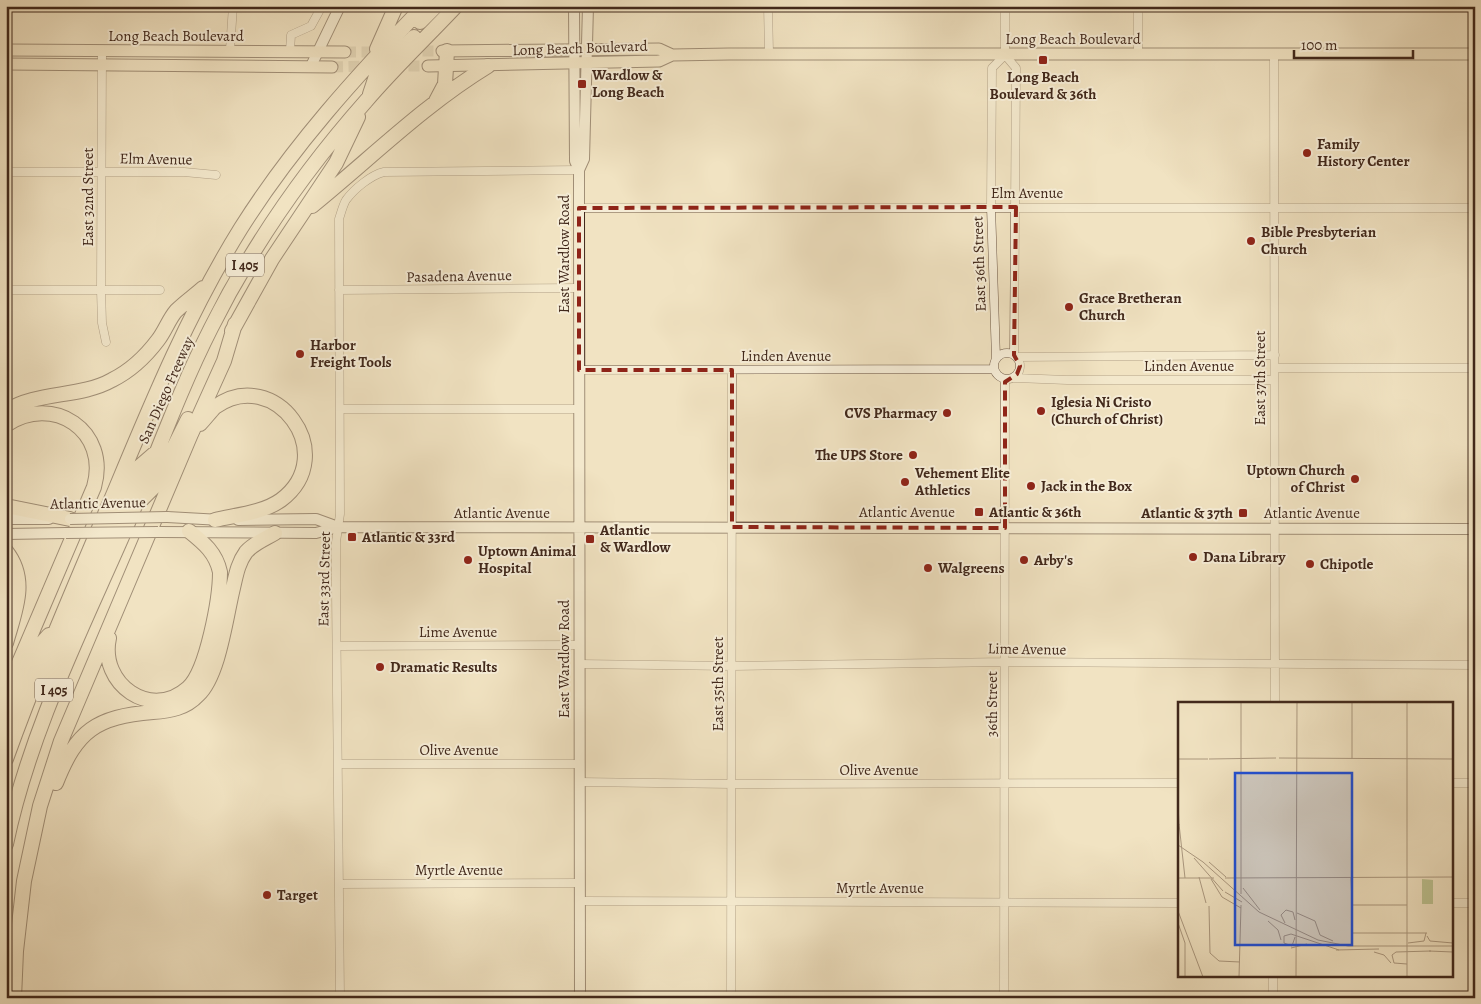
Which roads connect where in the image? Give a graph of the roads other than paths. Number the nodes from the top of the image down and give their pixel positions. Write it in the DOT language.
graph roads {
  1 [pos="233,6"];
  2 [pos="322,6"];
  3 [pos="340,6"];
  4 [pos="396,6"];
  5 [pos="424,6"];
  6 [pos="436,6"];
  7 [pos="444,6"];
  8 [pos="456,6"];
  9 [pos="574,6"];
  10 [pos="588,6"];
  11 [pos="768,6"];
  12 [pos="1004,6"];
  13 [pos="1138,6"];
  14 [pos="6,50"];
  15 [pos="230,50"];
  16 [pos="574,50"];
  17 [pos="586,50"];
  18 [pos="102,51"];
  19 [pos="290,51"];
  20 [pos="444,51"];
  21 [pos="318,52"];
  22 [pos="345,52"];
  23 [pos="769,54"];
  24 [pos="1138,54"];
  25 [pos="1274,54"];
  26 [pos="1475,54"];
  27 [pos="672,55"];
  28 [pos="1004,55"];
  29 [pos="373,59"];
  30 [pos="586,63"];
  31 [pos="6,64"];
  32 [pos="102,64"];
  33 [pos="574,64"];
  34 [pos="311,66"];
  35 [pos="332,66"];
  36 [pos="428,66"];
  37 [pos="447,66"];
  38 [pos="488,66"];
  39 [pos="368,98"];
  40 [pos="433,106"];
  41 [pos="579,170"];
  42 [pos="6,172"];
  43 [pos="102,172"];
  44 [pos="216,175"];
  45 [pos="991,207"];
  46 [pos="1016,207"];
  47 [pos="579,208"];
  48 [pos="1274,208"];
  49 [pos="1475,208"];
  50 [pos="300,216"];
  51 [pos="208,284"];
  52 [pos="578,288"];
  53 [pos="6,290"];
  54 [pos="101,290"];
  55 [pos="160,290"];
  56 [pos="340,290"];
  57 [pos="235,324"];
  58 [pos="106,342"];
  59 [pos="1275,354"];
  60 [pos="1016,356"];
  61 [pos="996,358"];
  62 [pos="1275,368"];
  63 [pos="1475,368"];
  64 [pos="994,369"];
  65 [pos="579,370"];
  66 [pos="732,370"];
  67 [pos="1014,378"];
  68 [pos="1005,380"];
  69 [pos="1274,380"];
  70 [pos="340,409"];
  71 [pos="579,409"];
  72 [pos="6,411"];
  73 [pos="6,425"];
  74 [pos="191,434"];
  75 [pos="156,452"];
  76 [pos="6,506"];
  77 [pos="134,507"];
  78 [pos="6,519"];
  79 [pos="70,519"];
  80 [pos="215,520"];
  81 [pos="338,527"];
  82 [pos="732,527"];
  83 [pos="1275,527"];
  84 [pos="578,528"];
  85 [pos="1005,528"];
  86 [pos="1475,529"];
  87 [pos="189,531"];
  88 [pos="275,533"];
  89 [pos="6,534"];
  90 [pos="6,551"];
  91 [pos="122,596"];
  92 [pos="55,629"];
  93 [pos="6,643"];
  94 [pos="578,645"];
  95 [pos="338,646"];
  96 [pos="1006,662"];
  97 [pos="579,664"];
  98 [pos="1275,664"];
  99 [pos="732,666"];
  100 [pos="1475,666"];
  101 [pos="38,670"];
  102 [pos="6,693"];
  103 [pos="1275,702"];
  104 [pos="6,720"];
  105 [pos="6,759"];
  106 [pos="338,764"];
  107 [pos="579,764"];
  108 [pos="579,782"];
  109 [pos="1005,782"];
  110 [pos="1178,783"];
  111 [pos="1454,783"];
  112 [pos="1475,783"];
  113 [pos="732,784"];
  114 [pos="6,806"];
  115 [pos="6,844"];
  116 [pos="31,846"];
  117 [pos="580,883"];
  118 [pos="338,884"];
  119 [pos="580,901"];
  120 [pos="1005,901"];
  121 [pos="732,903"];
  122 [pos="1178,903"];
  123 [pos="1454,903"];
  124 [pos="1475,903"];
  125 [pos="1273,976"];
  126 [pos="14,998"];
  127 [pos="340,998"];
  128 [pos="580,998"];
  129 [pos="731,998"];
  130 [pos="1004,998"];
  131 [pos="1273,998"];
  1 -- 15 [label="street"];
  2 -- 19 [label="street"];
  3 -- 21 [label="main road"];
  4 -- 29 [label="highway"];
  5 -- 29 [label="highway, San Diego Freeway / I 405"];
  6 -- 101 [label="highway"];
  7 -- 39 [label="highway"];
  8 -- 39 [label="highway, San Diego Freeway / I 405"];
  9 -- 16 [label="main road, East Wardlow Road"];
  10 -- 17 [label="main road, East Wardlow Road"];
  11 -- 23 [label="street"];
  12 -- 28 [label="street"];
  13 -- 24 [label="street"];
  14 -- 18 [label="main road, Long Beach Boulevard"];
  15 -- 18 [label="main road, Long Beach Boulevard"];
  15 -- 19 [label="main road, Long Beach Boulevard"];
  16 -- 17 [label="main road, Long Beach Boulevard"];
  16 -- 20 [label="main road, Long Beach Boulevard"];
  16 -- 33 [label="main road, East Wardlow Road"];
  17 -- 27 [label="main road, Long Beach Boulevard"];
  17 -- 30 [label="main road, East Wardlow Road"];
  18 -- 32 [label="street, East 32nd Street"];
  19 -- 21 [label="main road, Long Beach Boulevard"];
  20 -- 37 [label="highway"];
  21 -- 22 [label="main road, Long Beach Boulevard"];
  21 -- 34 [label="main road"];
  23 -- 27 [label="main road, Long Beach Boulevard"];
  23 -- 28 [label="main road, Long Beach Boulevard"];
  24 -- 25 [label="main road, Long Beach Boulevard"];
  24 -- 28 [label="main road, Long Beach Boulevard"];
  25 -- 26 [label="main road, Long Beach Boulevard"];
  25 -- 48 [label="street, East 37th Street"];
  27 -- 30 [label="main road, Long Beach Boulevard"];
  28 -- 45 [label="street, East 36th Street"];
  28 -- 46 [label="street"];
  29 -- 51 [label="highway, San Diego Freeway / I 405"];
  30 -- 33 [label="main road, Long Beach Boulevard"];
  30 -- 41 [label="main road, East Wardlow Road"];
  31 -- 32 [label="main road, Long Beach Boulevard"];
  32 -- 34 [label="main road, Long Beach Boulevard"];
  32 -- 43 [label="street, East 32nd Street"];
  33 -- 38 [label="main road, Long Beach Boulevard"];
  33 -- 41 [label="main road, East Wardlow Road"];
  34 -- 35 [label="main road, Long Beach Boulevard"];
  36 -- 37 [label="main road, Long Beach Boulevard"];
  37 -- 38 [label="main road, Long Beach Boulevard"];
  37 -- 40 [label="highway"];
  38 -- 40 [label="highway"];
  39 -- 50 [label="highway"];
  39 -- 75 [label="highway, San Diego Freeway / I 405"];
  40 -- 50 [label="highway"];
  41 -- 47 [label="main road, East Wardlow Road"];
  41 -- 56 [label="street, East 33rd Street"];
  42 -- 43 [label="street, Elm Avenue"];
  43 -- 44 [label="street, Elm Avenue"];
  43 -- 54 [label="street, East 32nd Street"];
  45 -- 46 [label="street, Elm Avenue"];
  45 -- 47 [label="street, Elm Avenue"];
  45 -- 61 [label="street, East 36th Street"];
  46 -- 48 [label="street, Elm Avenue"];
  46 -- 60 [label="street"];
  47 -- 52 [label="main road, East Wardlow Road"];
  48 -- 49 [label="street, Elm Avenue"];
  48 -- 59 [label="street, East 37th Street"];
  50 -- 57 [label="highway"];
  51 -- 72 [label="highway"];
  51 -- 92 [label="highway, San Diego Freeway / I 405"];
  52 -- 56 [label="street, Pasadena Avenue"];
  52 -- 65 [label="main road, East Wardlow Road"];
  53 -- 54 [label="street"];
  54 -- 55 [label="street"];
  54 -- 58 [label="street, East 32nd Street"];
  56 -- 70 [label="street, East 33rd Street"];
  57 -- 74 [label="highway"];
  57 -- 77 [label="highway"];
  59 -- 60 [label="street, Linden Avenue"];
  59 -- 62 [label="street, East 37th Street"];
  60 -- 61 [label="street"];
  60 -- 67 [label="street"];
  61 -- 64 [label="street"];
  62 -- 63 [label="street"];
  62 -- 69 [label="street, East 37th Street"];
  64 -- 66 [label="street, Linden Avenue"];
  64 -- 68 [label="street"];
  65 -- 66 [label="street, Linden Avenue"];
  65 -- 71 [label="main road, East Wardlow Road"];
  66 -- 82 [label="street, East 35th Street"];
  67 -- 68 [label="street"];
  67 -- 69 [label="street, Linden Avenue"];
  68 -- 85 [label="street, 36th Street"];
  69 -- 83 [label="street, East 37th Street"];
  70 -- 71 [label="street"];
  70 -- 81 [label="street, East 33rd Street"];
  71 -- 84 [label="main road, East Wardlow Road"];
  73 -- 102 [label="highway"];
  74 -- 80 [label="highway"];
  74 -- 91 [label="highway"];
  75 -- 77 [label="highway, San Diego Freeway / I 405"];
  75 -- 114 [label="highway"];
  76 -- 79 [label="highway"];
  77 -- 115 [label="highway, San Diego Freeway / I 405"];
  78 -- 79 [label="main road, Atlantic Avenue"];
  79 -- 80 [label="main road, Atlantic Avenue, bridge"];
  80 -- 81 [label="main road, Atlantic Avenue"];
  81 -- 84 [label="main road, Atlantic Avenue"];
  81 -- 88 [label="main road, Atlantic Avenue"];
  81 -- 95 [label="street, East 33rd Street"];
  82 -- 84 [label="main road, Atlantic Avenue"];
  82 -- 85 [label="main road, Atlantic Avenue"];
  82 -- 99 [label="street, East 35th Street"];
  83 -- 85 [label="main road, Atlantic Avenue"];
  83 -- 86 [label="main road, Atlantic Avenue"];
  83 -- 98 [label="street, East 37th Street"];
  84 -- 94 [label="main road, East Wardlow Road"];
  85 -- 96 [label="street, 36th Street"];
  87 -- 88 [label="main road, Atlantic Avenue"];
  87 -- 89 [label="main road, Atlantic Avenue, bridge"];
  87 -- 91 [label="highway"];
  88 -- 116 [label="highway"];
  90 -- 93 [label="highway"];
  91 -- 116 [label="highway"];
  92 -- 101 [label="highway, San Diego Freeway / I 405"];
  92 -- 104 [label="highway"];
  94 -- 95 [label="street, Lime Avenue"];
  94 -- 97 [label="main road, East Wardlow Road"];
  95 -- 106 [label="street, East 33rd Street"];
  96 -- 98 [label="street, Lime Avenue"];
  96 -- 99 [label="street, Lime Avenue"];
  96 -- 109 [label="street, 36th Street"];
  97 -- 99 [label="street, Lime Avenue"];
  97 -- 107 [label="main road, East Wardlow Road"];
  98 -- 100 [label="street, Lime Avenue"];
  98 -- 103 [label="street, East 37th Street"];
  99 -- 113 [label="street, East 35th Street"];
  101 -- 105 [label="highway, San Diego Freeway / I 405"];
  106 -- 107 [label="street, Olive Avenue"];
  106 -- 118 [label="street, East 33rd Street"];
  107 -- 108 [label="main road, East Wardlow Road"];
  108 -- 113 [label="street, Olive Avenue"];
  108 -- 117 [label="main road, East Wardlow Road"];
  109 -- 110 [label="street, Olive Avenue"];
  109 -- 113 [label="street, Olive Avenue"];
  109 -- 120 [label="street, 36th Street"];
  111 -- 112 [label="street"];
  113 -- 121 [label="street, East 35th Street"];
  116 -- 126 [label="highway"];
  117 -- 118 [label="street, Myrtle Avenue"];
  117 -- 119 [label="main road, East Wardlow Road"];
  118 -- 127 [label="street, East 33rd Street"];
  119 -- 121 [label="street, Myrtle Avenue"];
  119 -- 128 [label="main road, East Wardlow Road"];
  120 -- 121 [label="street, Myrtle Avenue"];
  120 -- 122 [label="street, Myrtle Avenue"];
  120 -- 130 [label="street, 36th Street"];
  121 -- 129 [label="street, East 35th Street"];
  123 -- 124 [label="street"];
  125 -- 131 [label="street"];
}
